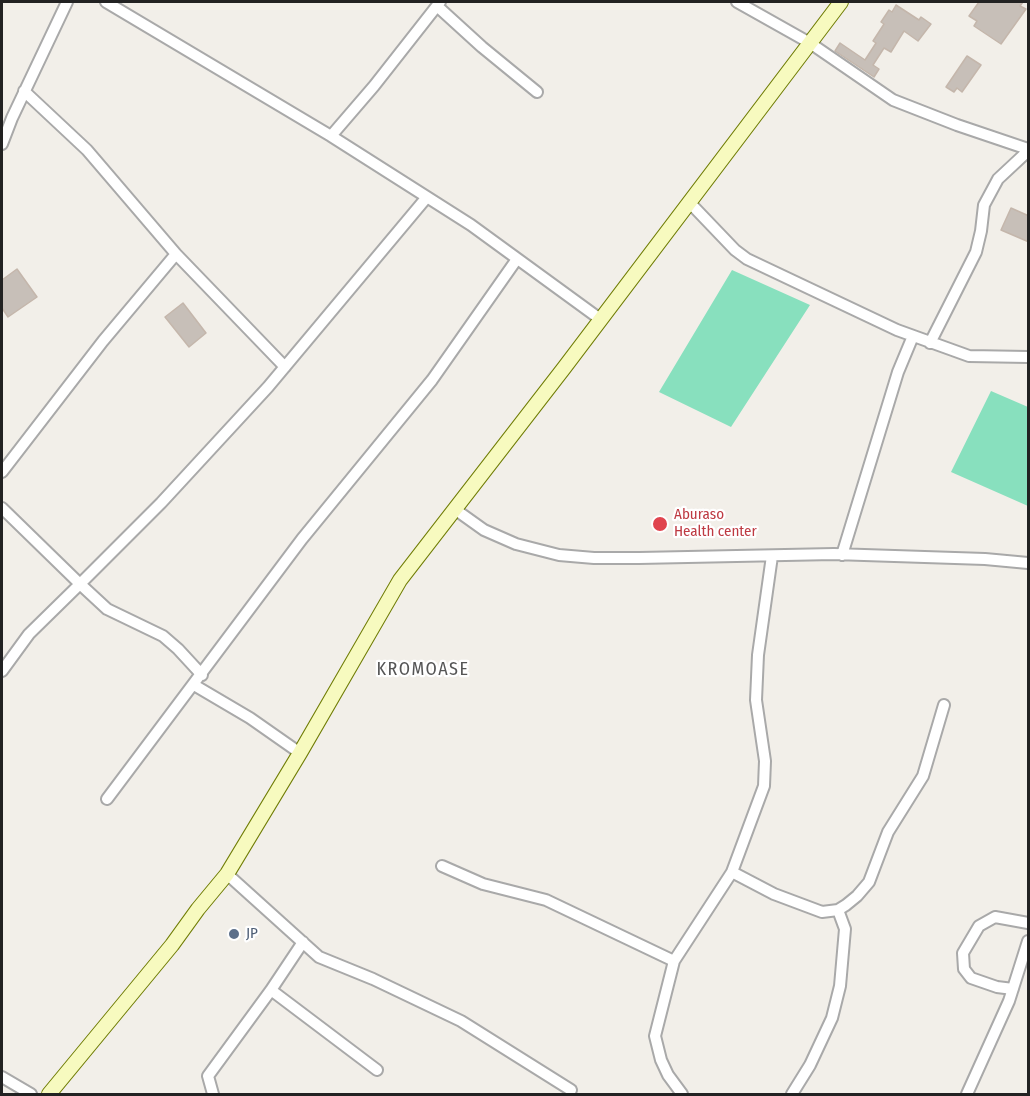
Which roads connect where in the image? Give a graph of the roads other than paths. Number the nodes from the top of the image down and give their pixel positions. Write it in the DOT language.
graph roads {
  1 [pos="67,2"];
  2 [pos="106,2"];
  3 [pos="737,2"];
  4 [pos="841,2"];
  5 [pos="438,4"];
  6 [pos="810,43"];
  7 [pos="24,91"];
  8 [pos="537,92"];
  9 [pos="331,136"];
  10 [pos="2,144"];
  11 [pos="1029,150"];
  12 [pos="427,197"];
  13 [pos="690,203"];
  14 [pos="176,254"];
  15 [pos="517,260"];
  16 [pos="600,319"];
  17 [pos="913,336"];
  18 [pos="930,343"];
  19 [pos="1029,357"];
  20 [pos="285,366"];
  21 [pos="2,472"];
  22 [pos="2,508"];
  23 [pos="456,510"];
  24 [pos="842,555"];
  25 [pos="772,556"];
  26 [pos="1029,563"];
  27 [pos="80,584"];
  28 [pos="2,671"];
  29 [pos="201,675"];
  30 [pos="194,685"];
  31 [pos="944,705"];
  32 [pos="300,753"];
  33 [pos="107,799"];
  34 [pos="442,866"];
  35 [pos="732,872"];
  36 [pos="227,874"];
  37 [pos="838,910"];
  38 [pos="1029,923"];
  39 [pos="1029,941"];
  40 [pos="303,942"];
  41 [pos="674,961"];
  42 [pos="1012,989"];
  43 [pos="271,990"];
  44 [pos="377,1070"];
  45 [pos="2,1077"];
  46 [pos="571,1090"];
  47 [pos="32,1095"];
  48 [pos="49,1095"];
  49 [pos="213,1095"];
  50 [pos="682,1095"];
  51 [pos="792,1095"];
  52 [pos="967,1095"];
  1 -- 7 [label="street"];
  2 -- 9 [label="street"];
  3 -- 6 [label="street"];
  4 -- 6 [label="street"];
  5 -- 8 [label="street"];
  5 -- 9 [label="street"];
  6 -- 11 [label="street"];
  6 -- 13 [label="street"];
  7 -- 10 [label="street"];
  7 -- 14 [label="street"];
  9 -- 12 [label="street"];
  11 -- 18 [label="street"];
  12 -- 15 [label="street"];
  12 -- 20 [label="street"];
  13 -- 16 [label="street"];
  13 -- 17 [label="street"];
  14 -- 20 [label="street"];
  14 -- 21 [label="street"];
  15 -- 16 [label="street"];
  15 -- 29 [label="street"];
  16 -- 23 [label="street"];
  17 -- 18 [label="street"];
  17 -- 24 [label="street"];
  18 -- 19 [label="street"];
  20 -- 27 [label="street"];
  22 -- 27 [label="street"];
  23 -- 25 [label="street"];
  23 -- 32 [label="street"];
  24 -- 25 [label="street"];
  24 -- 26 [label="street"];
  25 -- 35 [label="street"];
  27 -- 28 [label="street"];
  27 -- 29 [label="street"];
  29 -- 30 [label="street"];
  30 -- 32 [label="street"];
  30 -- 33 [label="street"];
  31 -- 37 [label="street"];
  32 -- 36 [label="street"];
  34 -- 41 [label="street"];
  35 -- 37 [label="street"];
  35 -- 41 [label="street"];
  36 -- 40 [label="street"];
  36 -- 48 [label="street"];
  37 -- 51 [label="street"];
  38 -- 42 [label="street"];
  39 -- 42 [label="street"];
  40 -- 43 [label="street"];
  40 -- 46 [label="street"];
  41 -- 50 [label="street"];
  42 -- 52 [label="street"];
  43 -- 44 [label="street"];
  43 -- 49 [label="street"];
  45 -- 47 [label="street"];
}
